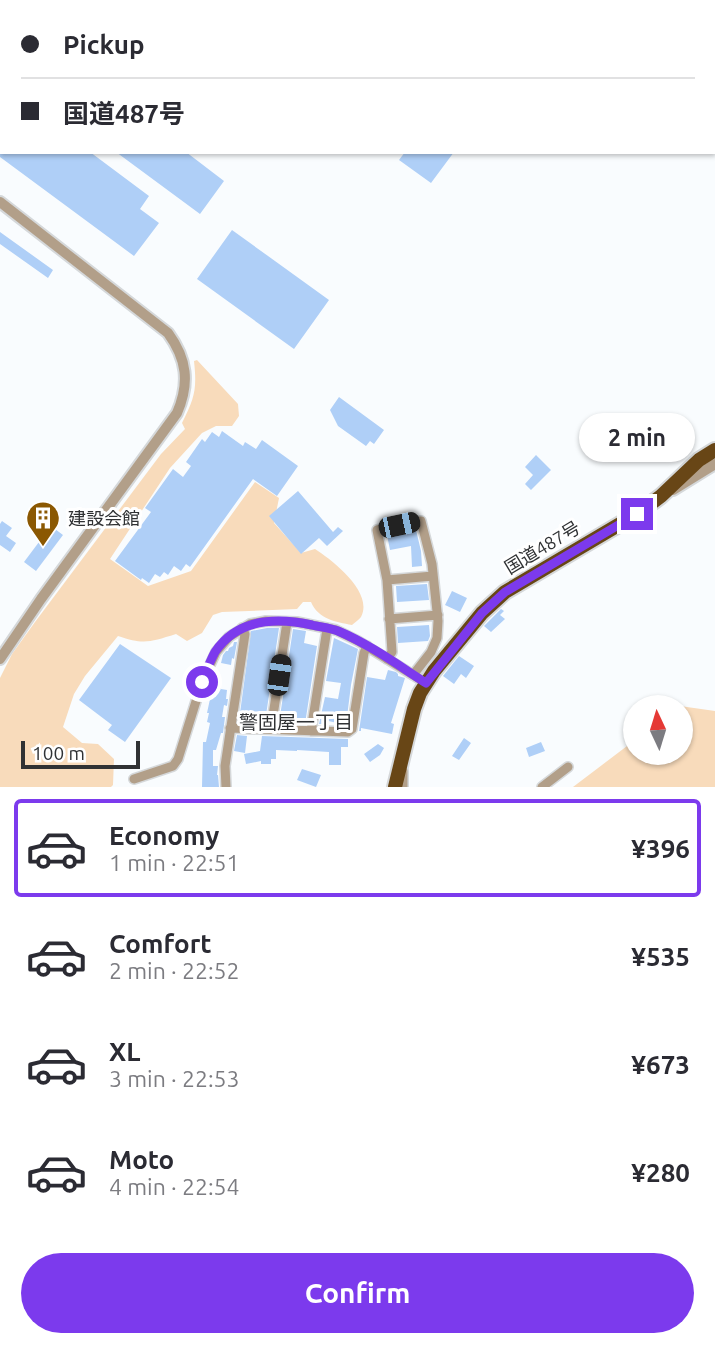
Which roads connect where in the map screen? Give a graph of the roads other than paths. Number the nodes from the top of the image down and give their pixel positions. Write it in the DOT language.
graph roads {
  1 [pos="0,202"];
  2 [pos="715,450"];
  3 [pos="715,464"];
  4 [pos="662,496"];
  5 [pos="433,576"];
  6 [pos="387,580"];
  7 [pos="438,615"];
  8 [pos="389,619"];
  9 [pos="287,622"];
  10 [pos="242,628"];
  11 [pos="327,629"];
  12 [pos="367,646"];
  13 [pos="0,659"];
  14 [pos="387,659"];
  15 [pos="413,675"];
  16 [pos="426,683"];
  17 [pos="230,728"];
  18 [pos="271,729"];
  19 [pos="311,731"];
  20 [pos="402,759"];
  21 [pos="568,767"];
  22 [pos="134,779"];
  23 [pos="226,787"];
  24 [pos="395,787"];
  25 [pos="403,787"];
  26 [pos="542,787"];
  1 -- 13 [label="street"];
  2 -- 4 [label="highway, 国道487号"];
  3 -- 4 [label="street"];
  4 -- 16 [label="highway, 国道487号"];
  5 -- 6 [label="street"];
  5 -- 6 [label="street"];
  5 -- 7 [label="street"];
  6 -- 8 [label="street"];
  7 -- 8 [label="street"];
  7 -- 15 [label="street"];
  8 -- 14 [label="street"];
  9 -- 10 [label="street"];
  9 -- 11 [label="street"];
  9 -- 18 [label="street"];
  10 -- 17 [label="street"];
  10 -- 22 [label="street"];
  11 -- 12 [label="street"];
  11 -- 19 [label="street"];
  12 -- 14 [label="street"];
  12 -- 19 [label="street"];
  14 -- 15 [label="street"];
  15 -- 16 [label="street"];
  16 -- 20 [label="highway, 国道487号"];
  17 -- 18 [label="street"];
  17 -- 23 [label="street"];
  18 -- 19 [label="street"];
  20 -- 24 [label="highway, 国道487号"];
  20 -- 25 [label="street"];
  21 -- 26 [label="street"];
}
